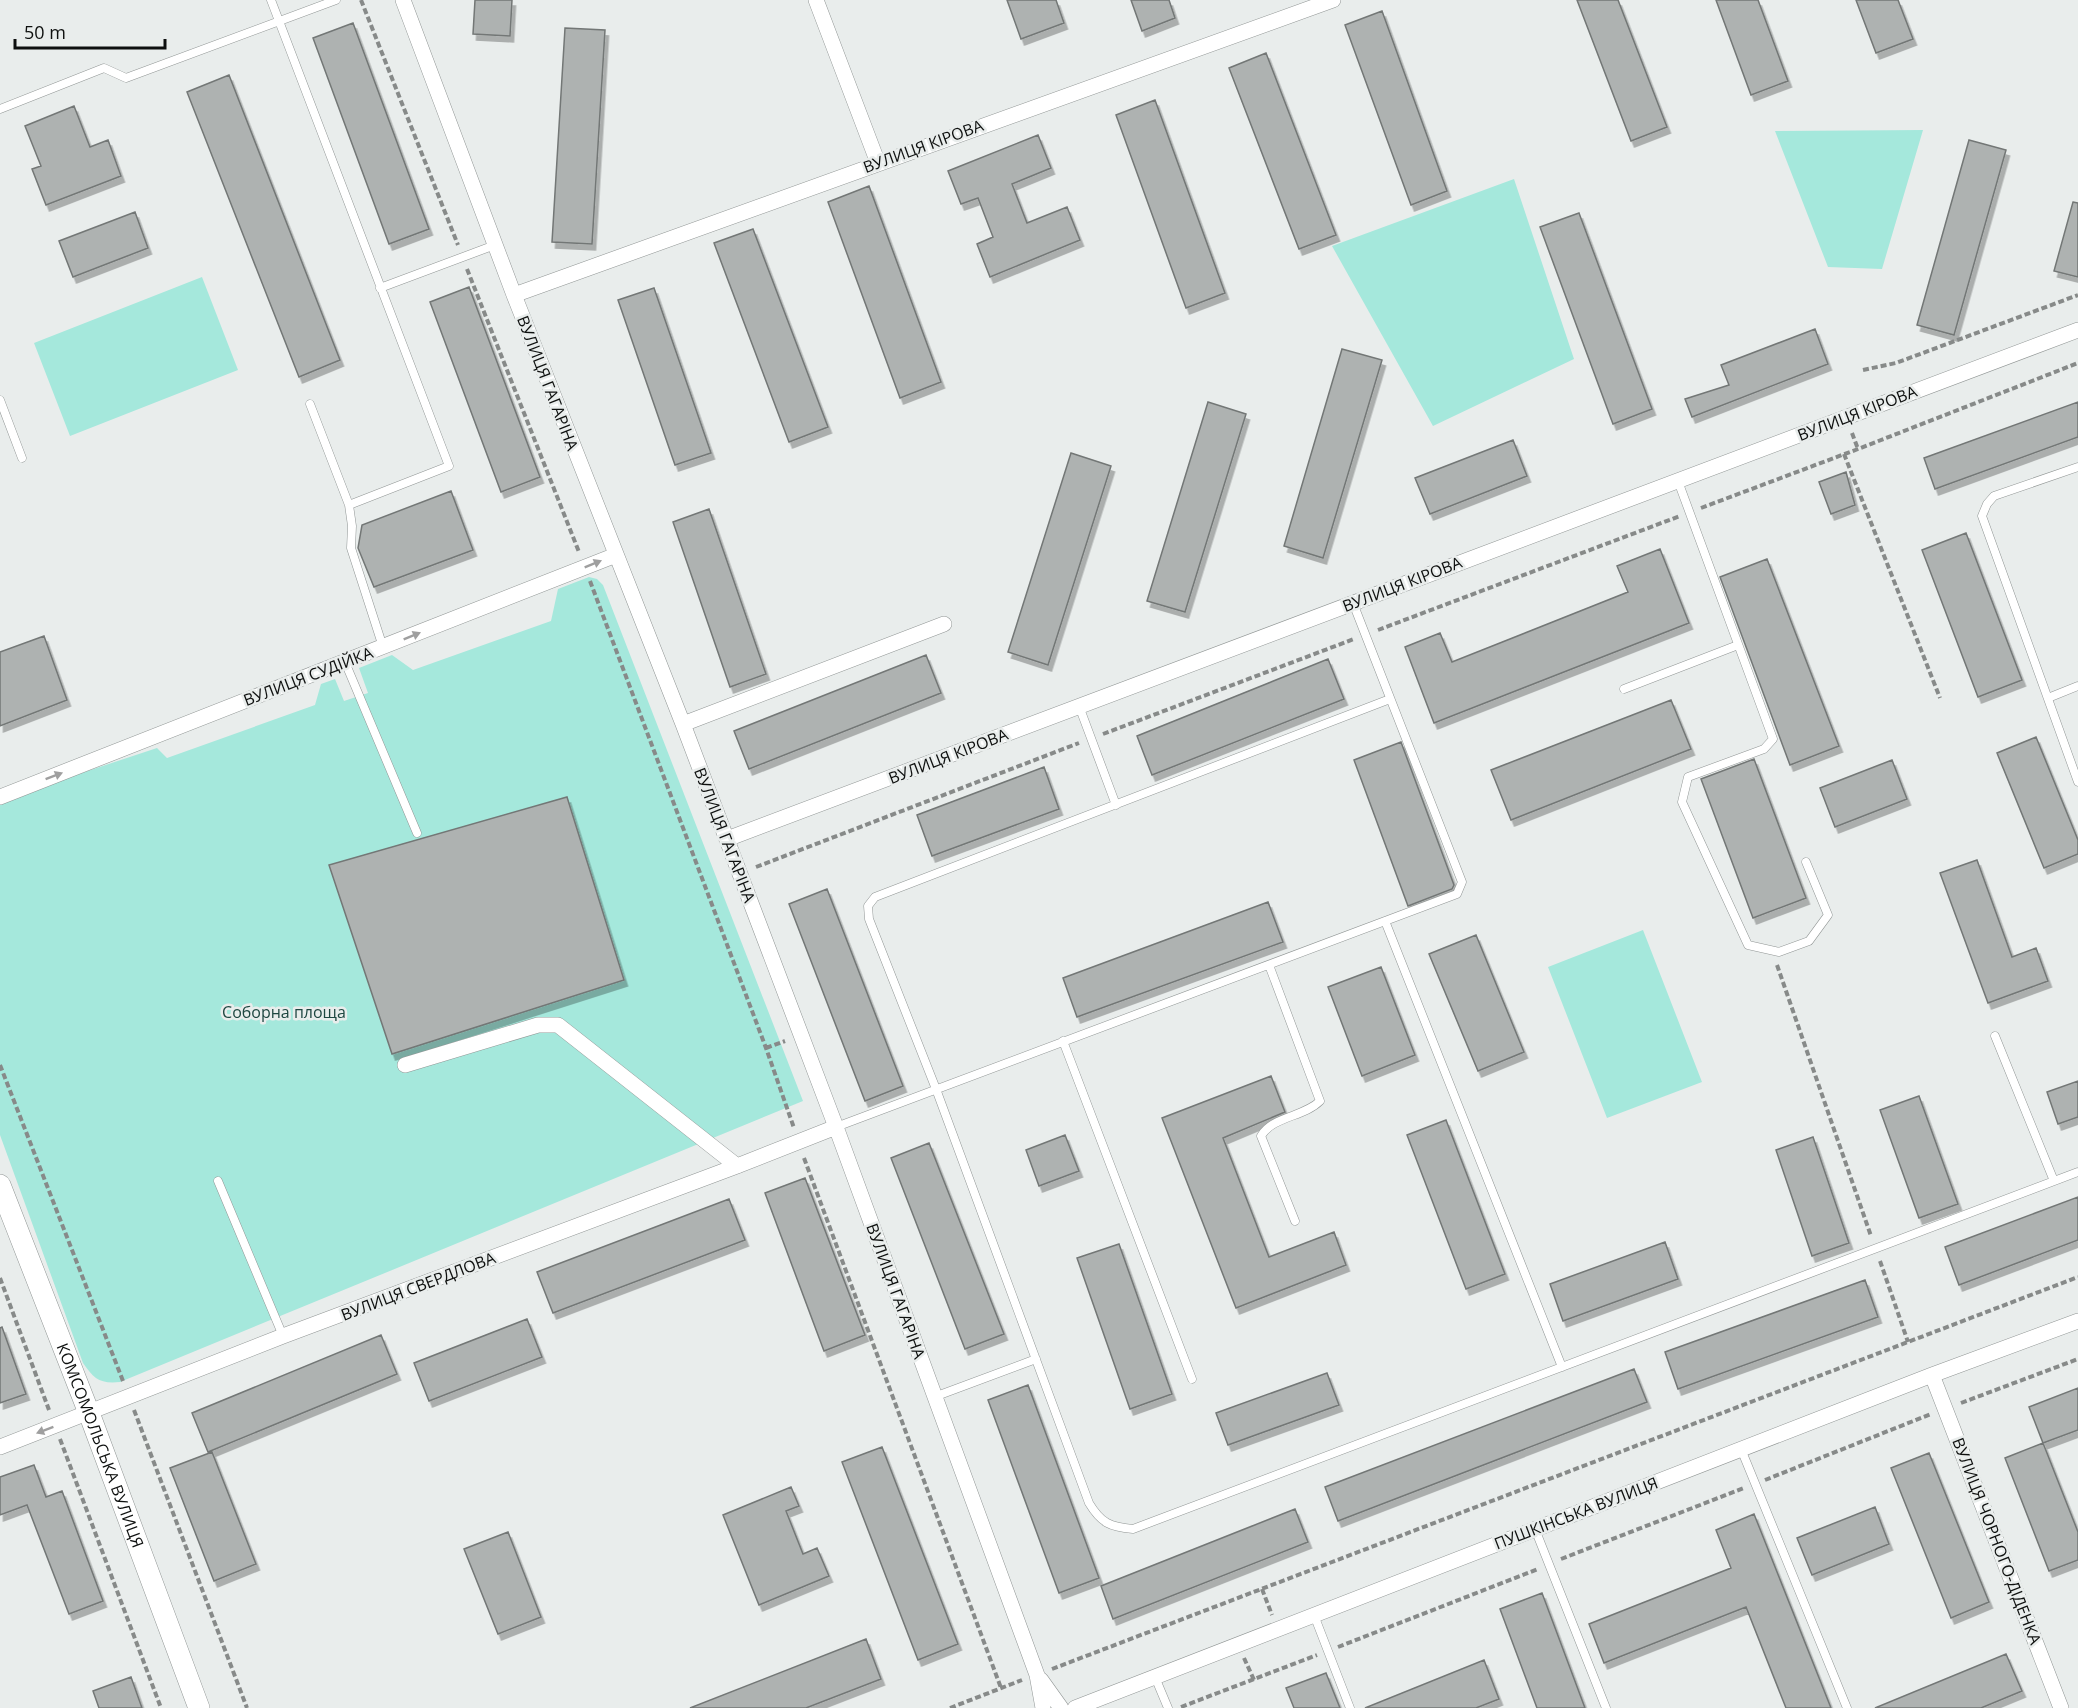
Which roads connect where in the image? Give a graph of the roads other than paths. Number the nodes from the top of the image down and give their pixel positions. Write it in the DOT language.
graph roads {
  1 [pos="271,0"];
  2 [pos="336,0"];
  3 [pos="403,0"];
  4 [pos="816,0"];
  5 [pos="1333,0"];
  6 [pos="279,21"];
  7 [pos="1,106"];
  8 [pos="878,163"];
  9 [pos="495,245"];
  10 [pos="380,288"];
  11 [pos="514,295"];
  12 [pos="2078,330"];
  13 [pos="0,400"];
  14 [pos="310,404"];
  15 [pos="22,458"];
  16 [pos="2078,467"];
  17 [pos="1678,481"];
  18 [pos="349,505"];
  19 [pos="616,555"];
  20 [pos="1353,603"];
  21 [pos="944,624"];
  22 [pos="1738,645"];
  23 [pos="383,647"];
  24 [pos="345,662"];
  25 [pos="2078,686"];
  26 [pos="1624,689"];
  27 [pos="2048,698"];
  28 [pos="1390,699"];
  29 [pos="1079,706"];
  30 [pos="683,724"];
  31 [pos="2078,782"];
  32 [pos="0,797"];
  33 [pos="1116,805"];
  34 [pos="417,832"];
  35 [pos="727,839"];
  36 [pos="1806,862"];
  37 [pos="1385,921"];
  38 [pos="1269,965"];
  39 [pos="1995,1036"];
  40 [pos="1064,1041"];
  41 [pos="405,1065"];
  42 [pos="936,1089"];
  43 [pos="836,1126"];
  44 [pos="737,1166"];
  45 [pos="2078,1172"];
  46 [pos="218,1181"];
  47 [pos="2054,1181"];
  48 [pos="0,1185"];
  49 [pos="1295,1221"];
  50 [pos="2078,1321"];
  51 [pos="283,1336"];
  52 [pos="1036,1359"];
  53 [pos="1562,1367"];
  54 [pos="1932,1375"];
  55 [pos="1192,1379"];
  56 [pos="934,1397"];
  57 [pos="89,1413"];
  58 [pos="0,1447"];
  59 [pos="1741,1449"];
  60 [pos="1536,1529"];
  61 [pos="1314,1615"];
  62 [pos="1037,1675"];
  63 [pos="1155,1677"];
  64 [pos="199,1708"];
  65 [pos="1043,1708"];
  66 [pos="1061,1708"];
  67 [pos="1075,1708"];
  68 [pos="1168,1708"];
  69 [pos="1350,1708"];
  70 [pos="1606,1708"];
  71 [pos="1847,1708"];
  72 [pos="2061,1708"];
  1 -- 6 [label="lane"];
  2 -- 6 [label="lane"];
  3 -- 9 [label="street, ВУЛИЦЯ ГАГАРІНА"];
  4 -- 8 [label="street"];
  5 -- 8 [label="street, ВУЛИЦЯ КІРОВА"];
  6 -- 7 [label="lane"];
  6 -- 10 [label="lane"];
  8 -- 11 [label="street, ВУЛИЦЯ КІРОВА"];
  9 -- 10 [label="lane"];
  9 -- 11 [label="street, ВУЛИЦЯ ГАГАРІНА"];
  10 -- 18 [label="lane"];
  11 -- 19 [label="street, ВУЛИЦЯ ГАГАРІНА"];
  12 -- 17 [label="street, ВУЛИЦЯ КІРОВА"];
  13 -- 15 [label="lane"];
  14 -- 18 [label="lane"];
  16 -- 27 [label="lane"];
  17 -- 20 [label="street, ВУЛИЦЯ КІРОВА"];
  17 -- 22 [label="lane"];
  18 -- 23 [label="lane"];
  23 -- 19 [label="street, ВУЛИЦЯ СУДІЙКА, one-way"];
  19 -- 30 [label="street, ВУЛИЦЯ ГАГАРІНА"];
  20 -- 28 [label="lane"];
  20 -- 29 [label="street, ВУЛИЦЯ КІРОВА"];
  21 -- 30 [label="street"];
  22 -- 26 [label="lane"];
  22 -- 36 [label="lane"];
  23 -- 24 [label="street, ВУЛИЦЯ СУДІЙКА"];
  32 -- 24 [label="street, ВУЛИЦЯ СУДІЙКА, one-way"];
  24 -- 34 [label="lane"];
  25 -- 27 [label="lane"];
  27 -- 31 [label="lane"];
  28 -- 33 [label="lane"];
  28 -- 37 [label="lane"];
  29 -- 33 [label="lane"];
  29 -- 35 [label="street, ВУЛИЦЯ КІРОВА"];
  30 -- 35 [label="street, ВУЛИЦЯ ГАГАРІНА"];
  33 -- 42 [label="lane"];
  35 -- 43 [label="street, ВУЛИЦЯ ГАГАРІНА"];
  37 -- 38 [label="lane"];
  37 -- 53 [label="lane"];
  38 -- 40 [label="lane"];
  38 -- 49 [label="lane"];
  39 -- 47 [label="lane"];
  40 -- 42 [label="lane"];
  40 -- 55 [label="lane"];
  41 -- 44 [label="street"];
  42 -- 43 [label="lane"];
  42 -- 52 [label="lane"];
  43 -- 44 [label="street, ВУЛИЦЯ СВЕРДЛОВА"];
  43 -- 56 [label="street, ВУЛИЦЯ ГАГАРІНА"];
  44 -- 51 [label="street, ВУЛИЦЯ СВЕРДЛОВА"];
  45 -- 47 [label="lane"];
  46 -- 51 [label="lane"];
  47 -- 53 [label="lane"];
  48 -- 57 [label="street, КОМСОМОЛЬСЬКА ВУЛИЦЯ"];
  50 -- 54 [label="street, ПУШКІНСЬКА ВУЛИЦЯ"];
  51 -- 57 [label="street, ВУЛИЦЯ СВЕРДЛОВА"];
  52 -- 53 [label="lane"];
  52 -- 56 [label="lane"];
  54 -- 59 [label="street, ПУШКІНСЬКА ВУЛИЦЯ"];
  54 -- 72 [label="street, ВУЛИЦЯ ЧОРНОГО-ДІДЕНКА"];
  56 -- 62 [label="street, ВУЛИЦЯ ГАГАРІНА"];
  57 -- 58 [label="street, ВУЛИЦЯ СВЕРДЛОВА, one-way"];
  57 -- 64 [label="street, КОМСОМОЛЬСЬКА ВУЛИЦЯ"];
  59 -- 60 [label="street, ПУШКІНСЬКА ВУЛИЦЯ"];
  59 -- 71 [label="lane"];
  60 -- 61 [label="street, ПУШКІНСЬКА ВУЛИЦЯ"];
  60 -- 70 [label="lane"];
  61 -- 63 [label="street, ПУШКІНСЬКА ВУЛИЦЯ"];
  61 -- 69 [label="lane"];
  62 -- 65 [label="street, ВУЛИЦЯ ГАГАРІНА"];
  62 -- 66 [label="street, ВУЛИЦЯ ГАГАРІНА"];
  63 -- 67 [label="street, ПУШКІНСЬКА ВУЛИЦЯ"];
  63 -- 68 [label="lane"];
}
